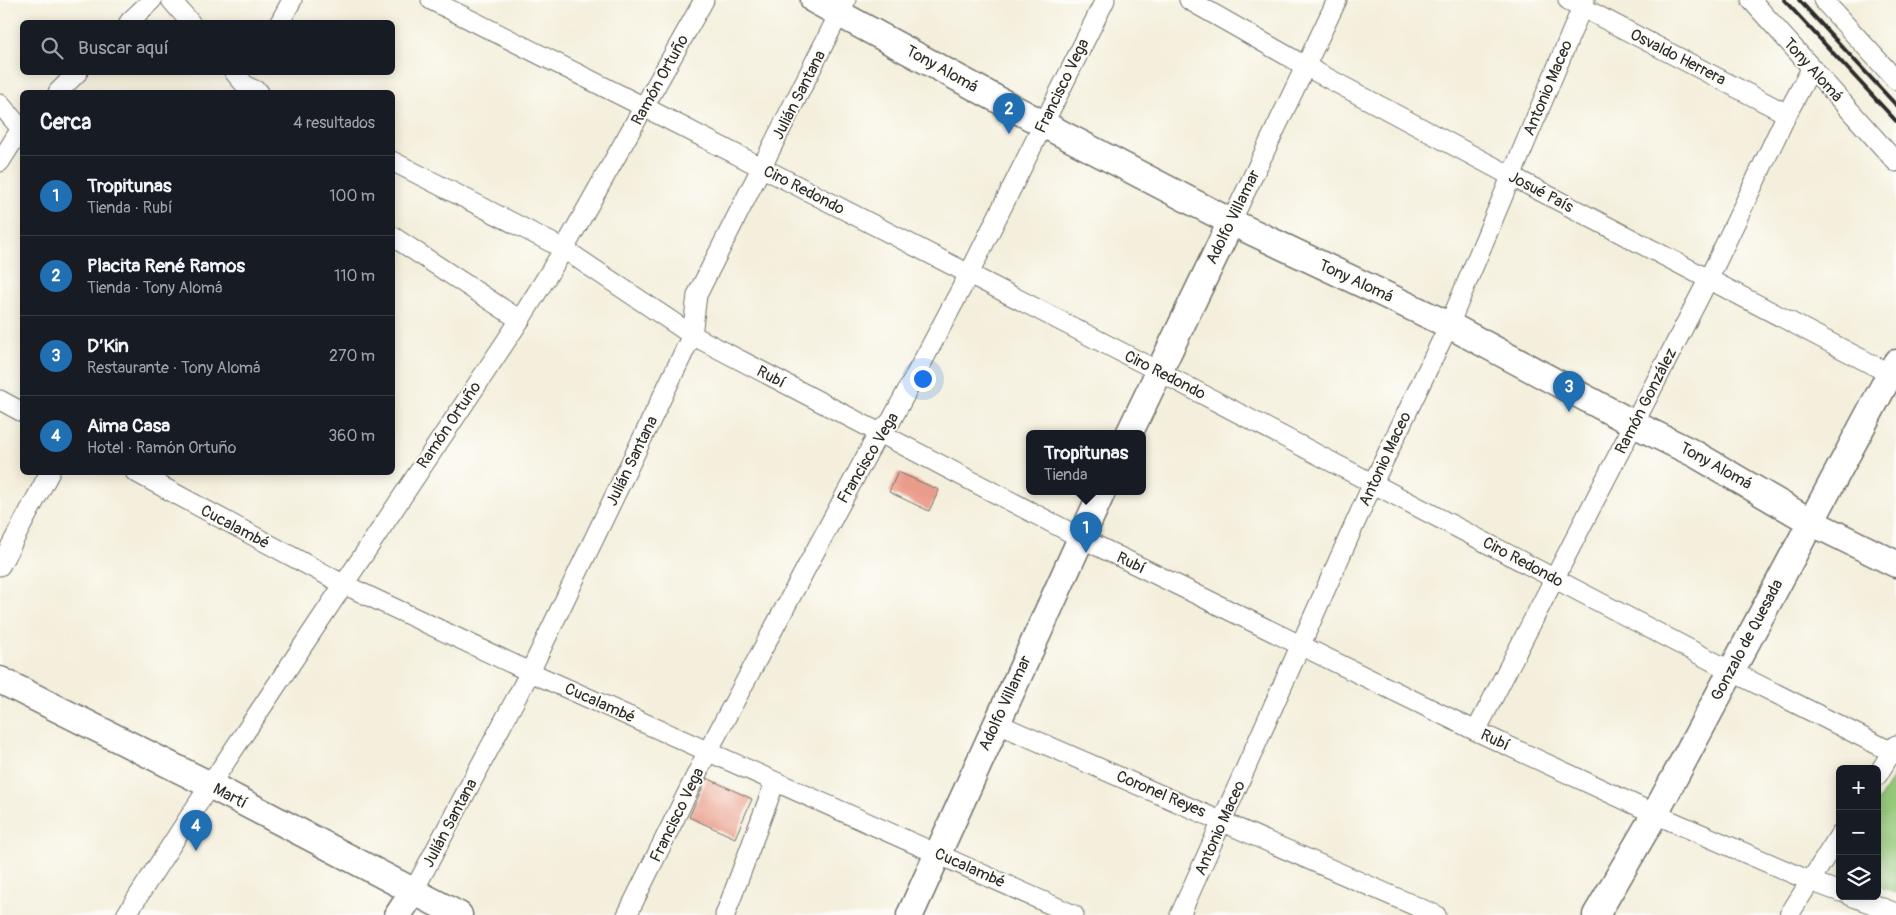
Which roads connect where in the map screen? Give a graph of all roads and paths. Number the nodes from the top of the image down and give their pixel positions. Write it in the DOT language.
graph roads {
  1 [pos="152,0"];
  2 [pos="171,0"];
  3 [pos="292,0"];
  4 [pos="431,0"];
  5 [pos="704,0"];
  6 [pos="814,0"];
  7 [pos="1105,0"];
  8 [pos="1189,0"];
  9 [pos="1337,0"];
  10 [pos="1751,0"];
  11 [pos="1823,0"];
  12 [pos="1578,2"];
  13 [pos="843,7"];
  14 [pos="131,20"];
  15 [pos="188,20"];
  16 [pos="281,20"];
  17 [pos="1305,66"];
  18 [pos="1811,69"];
  19 [pos="75,75"];
  20 [pos="1896,80"];
  21 [pos="60,90"];
  22 [pos="0,104"];
  23 [pos="644,107"];
  24 [pos="1787,114"];
  25 [pos="1043,124"];
  26 [pos="20,127"];
  27 [pos="20,132"];
  28 [pos="0,162"];
  29 [pos="1896,162"];
  30 [pos="395,163"];
  31 [pos="761,169"];
  32 [pos="1511,176"];
  33 [pos="1231,222"];
  34 [pos="395,238"];
  35 [pos="564,249"];
  36 [pos="969,274"];
  37 [pos="1708,280"];
  38 [pos="520,320"];
  39 [pos="1449,325"];
  40 [pos="692,335"];
  41 [pos="1894,371"];
  42 [pos="1158,372"];
  43 [pos="0,400"];
  44 [pos="20,411"];
  45 [pos="1634,424"];
  46 [pos="1131,430"];
  47 [pos="878,434"];
  48 [pos="48,475"];
  49 [pos="140,475"];
  50 [pos="1373,483"];
  51 [pos="1101,495"];
  52 [pos="1811,522"];
  53 [pos="1081,538"];
  54 [pos="1896,564"];
  55 [pos="0,566"];
  56 [pos="1555,579"];
  57 [pos="342,584"];
  58 [pos="1302,645"];
  59 [pos="1730,671"];
  60 [pos="530,672"];
  61 [pos="0,680"];
  62 [pos="996,723"];
  63 [pos="1476,731"];
  64 [pos="708,751"];
  65 [pos="1895,751"];
  66 [pos="1881,770"];
  67 [pos="775,782"];
  68 [pos="210,785"];
  69 [pos="1655,814"];
  70 [pos="1223,821"];
  71 [pos="1836,840"];
  72 [pos="937,852"];
  73 [pos="1810,881"];
  74 [pos="1836,891"];
  75 [pos="413,892"];
  76 [pos="1862,900"];
  77 [pos="1896,913"];
  78 [pos="126,915"];
  79 [pos="398,915"];
  80 [pos="459,915"];
  81 [pos="627,915"];
  82 [pos="725,915"];
  83 [pos="910,915"];
  84 [pos="1074,915"];
  85 [pos="1180,915"];
  86 [pos="1436,915"];
  87 [pos="1596,915"];
  88 [pos="1789,915"];
  1 -- 14 [label="street"];
  2 -- 15 [label="street"];
  3 -- 16 [label="street"];
  4 -- 23 [label="street, Ciro Redondo"];
  5 -- 23 [label="street, Ramón Ortuño"];
  6 -- 13 [label="street, Tony Alomá"];
  7 -- 25 [label="street, Francisco Vega"];
  8 -- 17 [label="street, Josué País"];
  9 -- 17 [label="street, Adolfo Villamar"];
  10 -- 18 [label="street, Tony Alomá"];
  11 -- 20 [label="street"];
  12 -- 24 [label="street, Osvaldo Herrera"];
  12 -- 32 [label="street, Antonio Maceo"];
  13 -- 25 [label="street, Tony Alomá"];
  13 -- 31 [label="street, Julián Santana"];
  17 -- 32 [label="street, Josué País"];
  17 -- 33 [label="street, Adolfo Villamar"];
  18 -- 24 [label="street, Ramón González"];
  18 -- 29 [label="street, Tony Alomá"];
  19 -- 21 [label="street"];
  22 -- 26 [label="street"];
  23 -- 31 [label="street, Ciro Redondo"];
  23 -- 35 [label="street, Ramón Ortuño"];
  24 -- 37 [label="street, Ramón González"];
  25 -- 33 [label="street, Tony Alomá"];
  25 -- 36 [label="street, Francisco Vega"];
  27 -- 28 [label="street"];
  30 -- 35 [label="street, Rubí"];
  31 -- 36 [label="street, Ciro Redondo"];
  31 -- 40 [label="street, Julián Santana"];
  32 -- 37 [label="street, Josué País"];
  32 -- 39 [label="street, Antonio Maceo"];
  33 -- 39 [label="street, Tony Alomá"];
  33 -- 42 [label="street, Adolfo Villamar"];
  34 -- 38 [label="street"];
  35 -- 38 [label="street, Ramón Ortuño"];
  35 -- 40 [label="street, Rubí"];
  36 -- 42 [label="street, Ciro Redondo"];
  36 -- 47 [label="street, Francisco Vega"];
  37 -- 41 [label="street, Josué País"];
  37 -- 45 [label="street, Ramón González"];
  38 -- 57 [label="street, Ramón Ortuño"];
  39 -- 45 [label="street, Tony Alomá"];
  39 -- 50 [label="street, Antonio Maceo"];
  40 -- 47 [label="street, Rubí"];
  40 -- 60 [label="street, Julián Santana"];
  41 -- 52 [label="street, Gonzalo de Quesada"];
  42 -- 46 [label="street, Adolfo Villamar"];
  42 -- 50 [label="street, Ciro Redondo"];
  43 -- 44 [label="street"];
  45 -- 52 [label="street, Tony Alomá"];
  45 -- 56 [label="street, Ramón González"];
  47 -- 53 [label="street, Rubí"];
  47 -- 64 [label="street, Francisco Vega"];
  48 -- 55 [label="street"];
  49 -- 57 [label="street, Cucalambé"];
  50 -- 56 [label="street, Ciro Redondo"];
  50 -- 58 [label="street, Antonio Maceo"];
  51 -- 53 [label="street, Adolfo Villamar"];
  52 -- 54 [label="street, Tony Alomá"];
  52 -- 59 [label="street, Gonzalo de Quesada"];
  53 -- 58 [label="street, Rubí"];
  53 -- 62 [label="street, Adolfo Villamar"];
  56 -- 59 [label="street, Ciro Redondo"];
  56 -- 63 [label="street, Ramón González"];
  57 -- 60 [label="street, Cucalambé"];
  57 -- 68 [label="street, Ramón Ortuño"];
  58 -- 63 [label="street, Rubí"];
  58 -- 70 [label="street, Antonio Maceo"];
  59 -- 65 [label="street, Ciro Redondo"];
  59 -- 69 [label="street, Gonzalo de Quesada"];
  60 -- 64 [label="street, Cucalambé"];
  60 -- 75 [label="street, Julián Santana"];
  61 -- 68 [label="street, Martí"];
  62 -- 70 [label="street, Coronel Reyes"];
  62 -- 72 [label="street, Adolfo Villamar"];
  63 -- 69 [label="street, Rubí"];
  64 -- 67 [label="street, Cucalambé"];
  64 -- 81 [label="street, Francisco Vega"];
  65 -- 66 [label="street"];
  67 -- 72 [label="street, Cucalambé"];
  67 -- 82 [label="street"];
  68 -- 75 [label="street, Martí"];
  68 -- 78 [label="street, Ramón Ortuño"];
  69 -- 73 [label="street, Rubí"];
  69 -- 87 [label="street, Gonzalo de Quesada"];
  70 -- 85 [label="street, Antonio Maceo"];
  70 -- 86 [label="street, Coronel Reyes"];
  71 -- 73 [label="street"];
  72 -- 83 [label="street, Adolfo Villamar"];
  72 -- 84 [label="street, Cucalambé"];
  73 -- 74 [label="street, Rubí"];
  73 -- 88 [label="street"];
  75 -- 79 [label="street, Julián Santana"];
  75 -- 80 [label="street, Martí"];
  76 -- 77 [label="street"];
}
